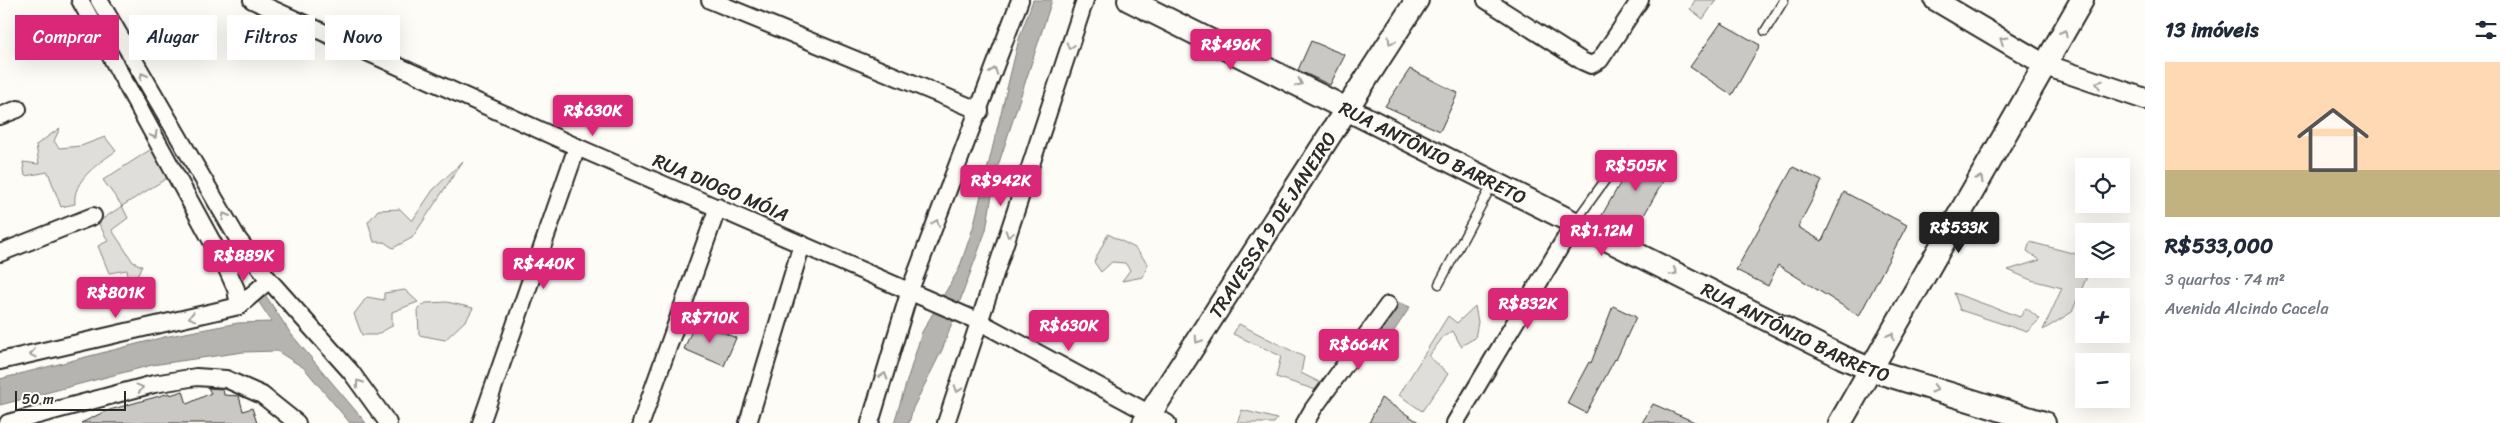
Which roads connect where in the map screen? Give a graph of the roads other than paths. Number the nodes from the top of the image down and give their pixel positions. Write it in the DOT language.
graph roads {
  1 [pos="80,0"];
  2 [pos="99,0"];
  3 [pos="252,0"];
  4 [pos="710,0"];
  5 [pos="1020,0"];
  6 [pos="1085,0"];
  7 [pos="1129,0"];
  8 [pos="1417,0"];
  9 [pos="1486,0"];
  10 [pos="1640,0"];
  11 [pos="1784,0"];
  12 [pos="1935,0"];
  13 [pos="2082,0"];
  14 [pos="1765,31"];
  15 [pos="2045,65"];
  16 [pos="2145,99"];
  17 [pos="1349,108"];
  18 [pos="18,109"];
  19 [pos="980,111"];
  20 [pos="0,116"];
  21 [pos="577,147"];
  22 [pos="1606,179"];
  23 [pos="1494,181"];
  24 [pos="718,207"];
  25 [pos="93,216"];
  26 [pos="1574,222"];
  27 [pos="238,239"];
  28 [pos="802,244"];
  29 [pos="216,249"];
  30 [pos="0,253"];
  31 [pos="269,280"];
  32 [pos="1439,284"];
  33 [pos="917,294"];
  34 [pos="1388,304"];
  35 [pos="239,306"];
  36 [pos="977,320"];
  37 [pos="0,361"];
  38 [pos="1872,370"];
  39 [pos="1154,420"];
  40 [pos="8,423"];
  41 [pos="298,423"];
  42 [pos="388,423"];
  43 [pos="481,423"];
  44 [pos="641,423"];
  45 [pos="748,423"];
  46 [pos="870,423"];
  47 [pos="946,423"];
  48 [pos="1305,423"];
  49 [pos="1455,423"];
  50 [pos="1840,423"];
  51 [pos="2044,423"];
  1 -- 29 [label="street, one-way"];
  27 -- 2 [label="street, one-way"];
  3 -- 21 [label="street, RUA DIOGO MÓIA"];
  4 -- 19 [label="street"];
  19 -- 5 [label="street, one-way"];
  6 -- 36 [label="street, one-way"];
  7 -- 17 [label="main road, RUA ANTÔNIO BARRETO, one-way"];
  8 -- 17 [label="main road, TRAVESSA 9 DE JANEIRO, one-way"];
  9 -- 10 [label="street"];
  11 -- 14 [label="lane"];
  15 -- 12 [label="street, one-way"];
  15 -- 13 [label="main road, one-way"];
  16 -- 15 [label="street, one-way"];
  38 -- 15 [label="main road, one-way"];
  17 -- 23 [label="main road, RUA ANTÔNIO BARRETO"];
  17 -- 39 [label="main road, TRAVESSA 9 DE JANEIRO, one-way"];
  18 -- 20 [label="street"];
  33 -- 19 [label="street, one-way"];
  21 -- 24 [label="street, RUA DIOGO MÓIA"];
  21 -- 43 [label="street"];
  22 -- 26 [label="lane"];
  23 -- 26 [label="main road, RUA ANTÔNIO BARRETO"];
  23 -- 32 [label="lane"];
  24 -- 28 [label="street, RUA DIOGO MÓIA"];
  24 -- 44 [label="street"];
  25 -- 30 [label="street"];
  26 -- 38 [label="main road, RUA ANTÔNIO BARRETO, one-way"];
  26 -- 49 [label="street"];
  27 -- 29 [label="street"];
  27 -- 31 [label="street"];
  28 -- 33 [label="street, RUA DIOGO MÓIA"];
  28 -- 45 [label="street"];
  29 -- 35 [label="street"];
  31 -- 35 [label="street"];
  42 -- 31 [label="street, one-way"];
  33 -- 36 [label="street, RUA DIOGO MÓIA"];
  46 -- 33 [label="street, one-way"];
  34 -- 48 [label="street"];
  35 -- 37 [label="street, one-way"];
  36 -- 39 [label="street, RUA DIOGO MÓIA"];
  36 -- 47 [label="street, one-way"];
  38 -- 50 [label="main road"];
  38 -- 51 [label="main road, RUA ANTÔNIO BARRETO, one-way"];
  40 -- 41 [label="street, one-way"];
}
